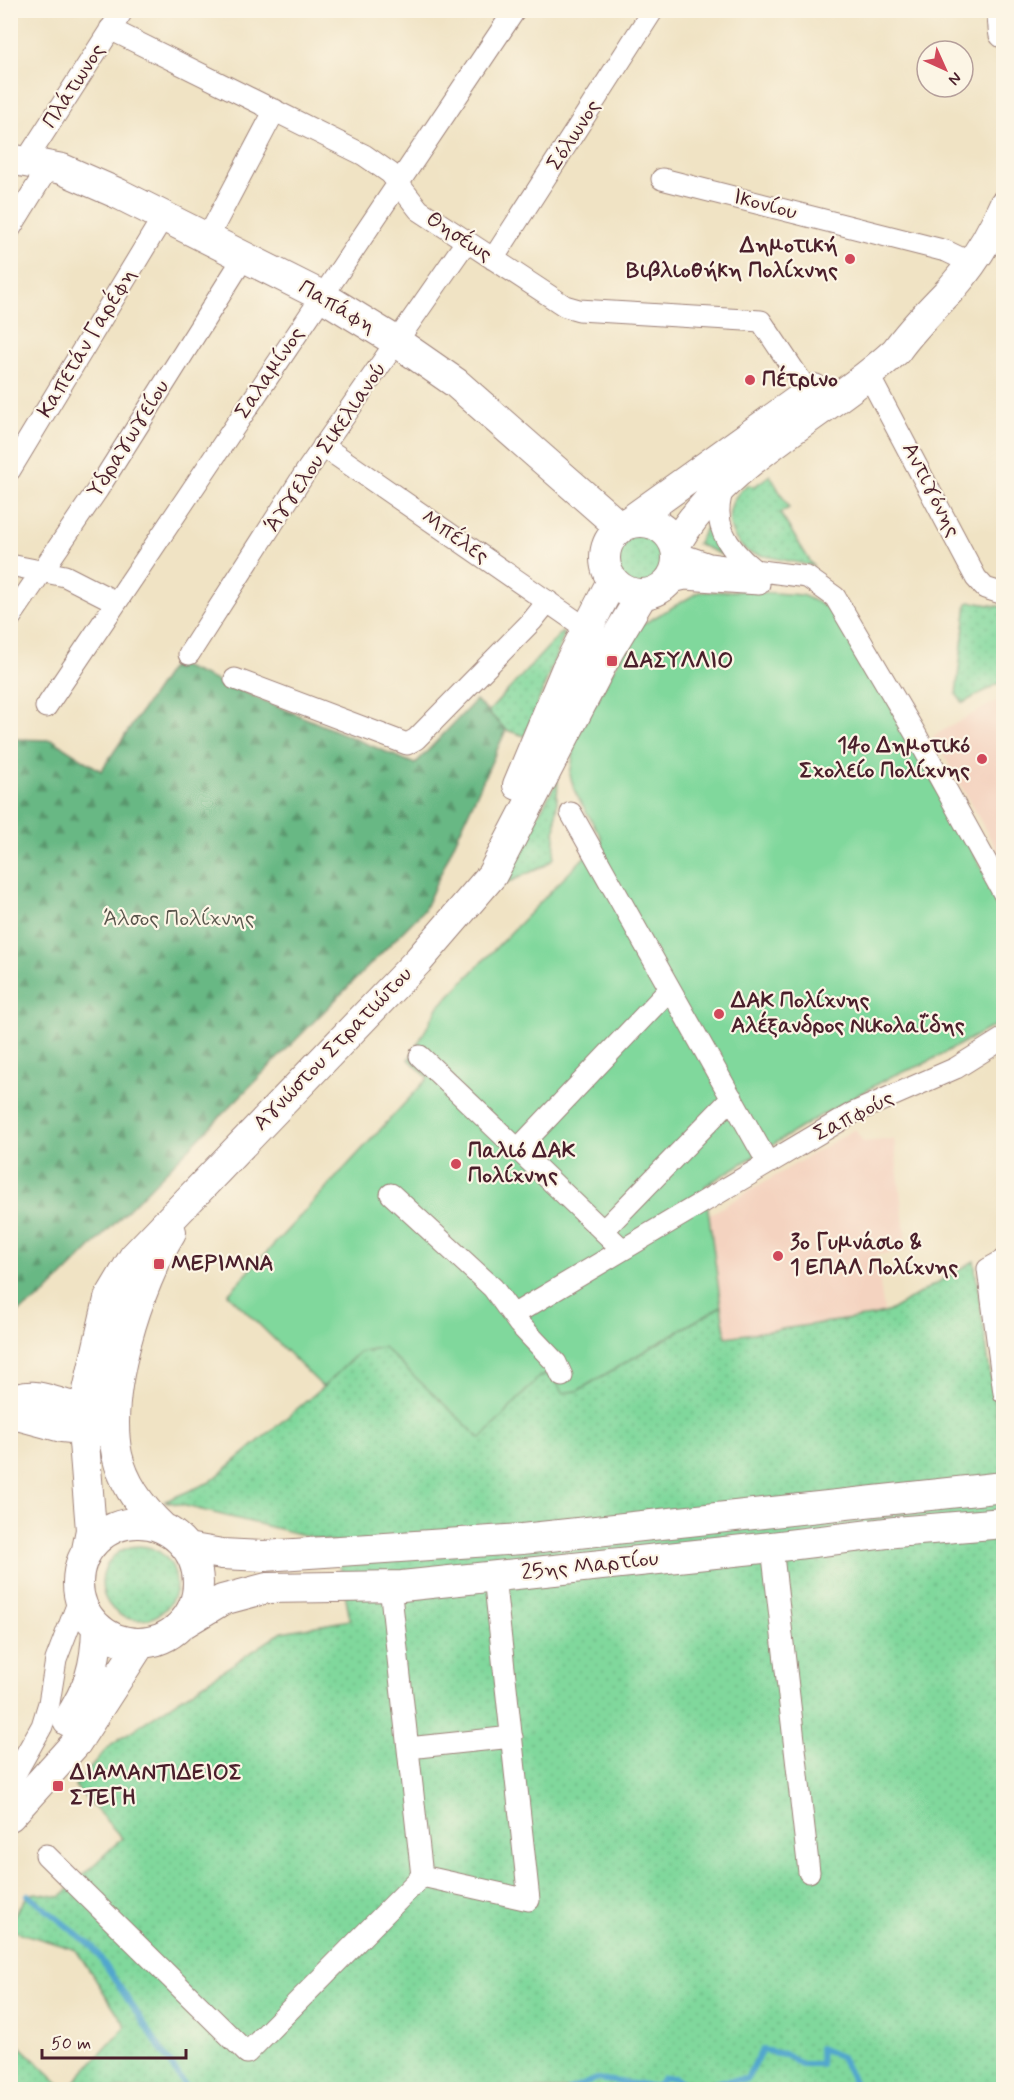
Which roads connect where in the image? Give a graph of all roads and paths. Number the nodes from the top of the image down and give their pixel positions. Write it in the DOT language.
graph roads {
  1 [pos="123,10"];
  2 [pos="515,10"];
  3 [pos="653,10"];
  4 [pos="1002,10"];
  5 [pos="110,29"];
  6 [pos="1004,33"];
  7 [pos="275,110"];
  8 [pos="28,162"];
  9 [pos="662,179"];
  10 [pos="399,184"];
  11 [pos="1004,205"];
  12 [pos="163,217"];
  13 [pos="10,229"];
  14 [pos="207,239"];
  15 [pos="466,242"];
  16 [pos="244,257"];
  17 [pos="493,259"];
  18 [pos="971,263"];
  19 [pos="322,296"];
  20 [pos="912,327"];
  21 [pos="397,342"];
  22 [pos="868,374"];
  23 [pos="809,393"];
  24 [pos="323,446"];
  25 [pos="10,470"];
  26 [pos="729,478"];
  27 [pos="622,527"];
  28 [pos="676,549"];
  29 [pos="10,565"];
  30 [pos="753,569"];
  31 [pos="44,570"];
  32 [pos="612,581"];
  33 [pos="655,589"];
  34 [pos="1004,594"];
  35 [pos="835,597"];
  36 [pos="548,601"];
  37 [pos="116,602"];
  38 [pos="10,618"];
  39 [pos="587,629"];
  40 [pos="189,654"];
  41 [pos="235,680"];
  42 [pos="46,707"];
  43 [pos="571,813"];
  44 [pos="1004,894"];
  45 [pos="463,905"];
  46 [pos="670,989"];
  47 [pos="1004,1038"];
  48 [pos="420,1056"];
  49 [pos="732,1098"];
  50 [pos="518,1149"];
  51 [pos="768,1162"];
  52 [pos="198,1188"];
  53 [pos="391,1194"];
  54 [pos="603,1231"];
  55 [pos="622,1249"];
  56 [pos="1004,1260"];
  57 [pos="513,1315"];
  58 [pos="562,1376"];
  59 [pos="1004,1393"];
  60 [pos="10,1402"];
  61 [pos="10,1413"];
  62 [pos="83,1419"];
  63 [pos="115,1422"];
  64 [pos="1004,1487"];
  65 [pos="1004,1523"];
  66 [pos="162,1528"];
  67 [pos="772,1547"];
  68 [pos="187,1548"];
  69 [pos="87,1550"];
  70 [pos="494,1576"];
  71 [pos="390,1586"];
  72 [pos="79,1600"];
  73 [pos="184,1623"];
  74 [pos="97,1628"];
  75 [pos="140,1644"];
  76 [pos="512,1737"];
  77 [pos="408,1748"];
  78 [pos="10,1783"];
  79 [pos="10,1791"];
  80 [pos="10,1816"];
  81 [pos="46,1855"];
  82 [pos="809,1872"];
  83 [pos="422,1876"];
  1 -- 5 [label="street, Πλάτωνος"];
  2 -- 10 [label="street, Σαλαμίνος"];
  3 -- 17 [label="street, Σόλωνος"];
  4 -- 6 [label="street"];
  5 -- 7 [label="street, Θησέως"];
  5 -- 8 [label="street, Πλάτωνος"];
  7 -- 10 [label="street, Θησέως"];
  7 -- 14 [label="street"];
  8 -- 12 [label="street, Παπάφη"];
  8 -- 13 [label="street, Πλάτωνος"];
  9 -- 18 [label="street, Ικονίου"];
  10 -- 15 [label="street, Θησέως"];
  10 -- 19 [label="street, Σαλαμίνος"];
  11 -- 18 [label="street, Αγνώστου Στρατιώτου"];
  12 -- 14 [label="street, Παπάφη"];
  12 -- 25 [label="street, Καπετάν Γαρέφη"];
  14 -- 16 [label="street, Παπάφη"];
  15 -- 17 [label="street, Θησέως"];
  15 -- 21 [label="street, Άγγελου Σικελιανού"];
  16 -- 19 [label="street, Παπάφη"];
  16 -- 31 [label="street, Υδραγωγείου"];
  17 -- 23 [label="street, Θησέως"];
  18 -- 20 [label="street, Αγνώστου Στρατιώτου"];
  19 -- 21 [label="street, Παπάφη"];
  19 -- 37 [label="street, Σαλαμίνος"];
  20 -- 22 [label="street, Αγνώστου Στρατιώτου"];
  20 -- 23 [label="street, Αγνώστου Στρατιώτου"];
  21 -- 24 [label="street, Άγγελου Σικελιανού"];
  21 -- 27 [label="street, Παπάφη"];
  22 -- 26 [label="street, Αγνώστου Στρατιώτου"];
  22 -- 34 [label="street, Αντιγόνης"];
  23 -- 27 [label="street, Αγνώστου Στρατιώτου"];
  24 -- 36 [label="street, Μπέλες"];
  24 -- 40 [label="street, Άγγελου Σικελιανού"];
  26 -- 28 [label="street, Αγνώστου Στρατιώτου"];
  26 -- 30 [label="street"];
  27 -- 28 [label="street"];
  27 -- 32 [label="street, Αγνώστου Στρατιώτου"];
  28 -- 30 [label="street"];
  28 -- 33 [label="street, Αγνώστου Στρατιώτου"];
  29 -- 31 [label="street"];
  30 -- 35 [label="street"];
  31 -- 37 [label="street"];
  31 -- 38 [label="street, Υδραγωγείου"];
  32 -- 33 [label="street"];
  32 -- 39 [label="street, Αγνώστου Στρατιώτου"];
  33 -- 35 [label="street"];
  33 -- 45 [label="street, Αγνώστου Στρατιώτου"];
  35 -- 44 [label="street"];
  36 -- 39 [label="street, Μπέλες"];
  36 -- 41 [label="street"];
  37 -- 42 [label="street, Σαλαμίνος"];
  39 -- 45 [label="street, Αγνώστου Στρατιώτου"];
  43 -- 46 [label="street"];
  45 -- 52 [label="street, Αγνώστου Στρατιώτου"];
  46 -- 49 [label="street"];
  46 -- 50 [label="street"];
  47 -- 51 [label="street, Σαπφούς"];
  48 -- 50 [label="street"];
  49 -- 51 [label="street"];
  49 -- 54 [label="street"];
  50 -- 54 [label="street"];
  51 -- 55 [label="street, Σαπφούς"];
  52 -- 62 [label="street, Αγνώστου Στρατιώτου"];
  52 -- 63 [label="street, Αγνώστου Στρατιώτου"];
  53 -- 57 [label="street"];
  54 -- 55 [label="street"];
  55 -- 57 [label="street, Σαπφούς"];
  56 -- 59 [label="street"];
  57 -- 58 [label="street"];
  60 -- 62 [label="street"];
  61 -- 62 [label="street"];
  62 -- 63 [label="street"];
  62 -- 69 [label="street, Αγνώστου Στρατιώτου"];
  63 -- 66 [label="street, Αγνώστου Στρατιώτου"];
  64 -- 68 [label="street, 25ης Μαρτίου"];
  65 -- 67 [label="street, 25ης Μαρτίου"];
  66 -- 68 [label="street"];
  66 -- 69 [label="street"];
  67 -- 70 [label="street, 25ης Μαρτίου"];
  67 -- 82 [label="street"];
  68 -- 73 [label="street"];
  69 -- 72 [label="street"];
  70 -- 71 [label="street, 25ης Μαρτίου"];
  70 -- 76 [label="street"];
  71 -- 73 [label="street, 25ης Μαρτίου"];
  71 -- 77 [label="street"];
  72 -- 74 [label="street"];
  72 -- 78 [label="street"];
  73 -- 75 [label="street"];
  74 -- 75 [label="street"];
  74 -- 79 [label="street"];
  75 -- 80 [label="street"];
  76 -- 77 [label="street"];
  76 -- 83 [label="street"];
  77 -- 83 [label="street"];
  81 -- 83 [label="street"];
}
